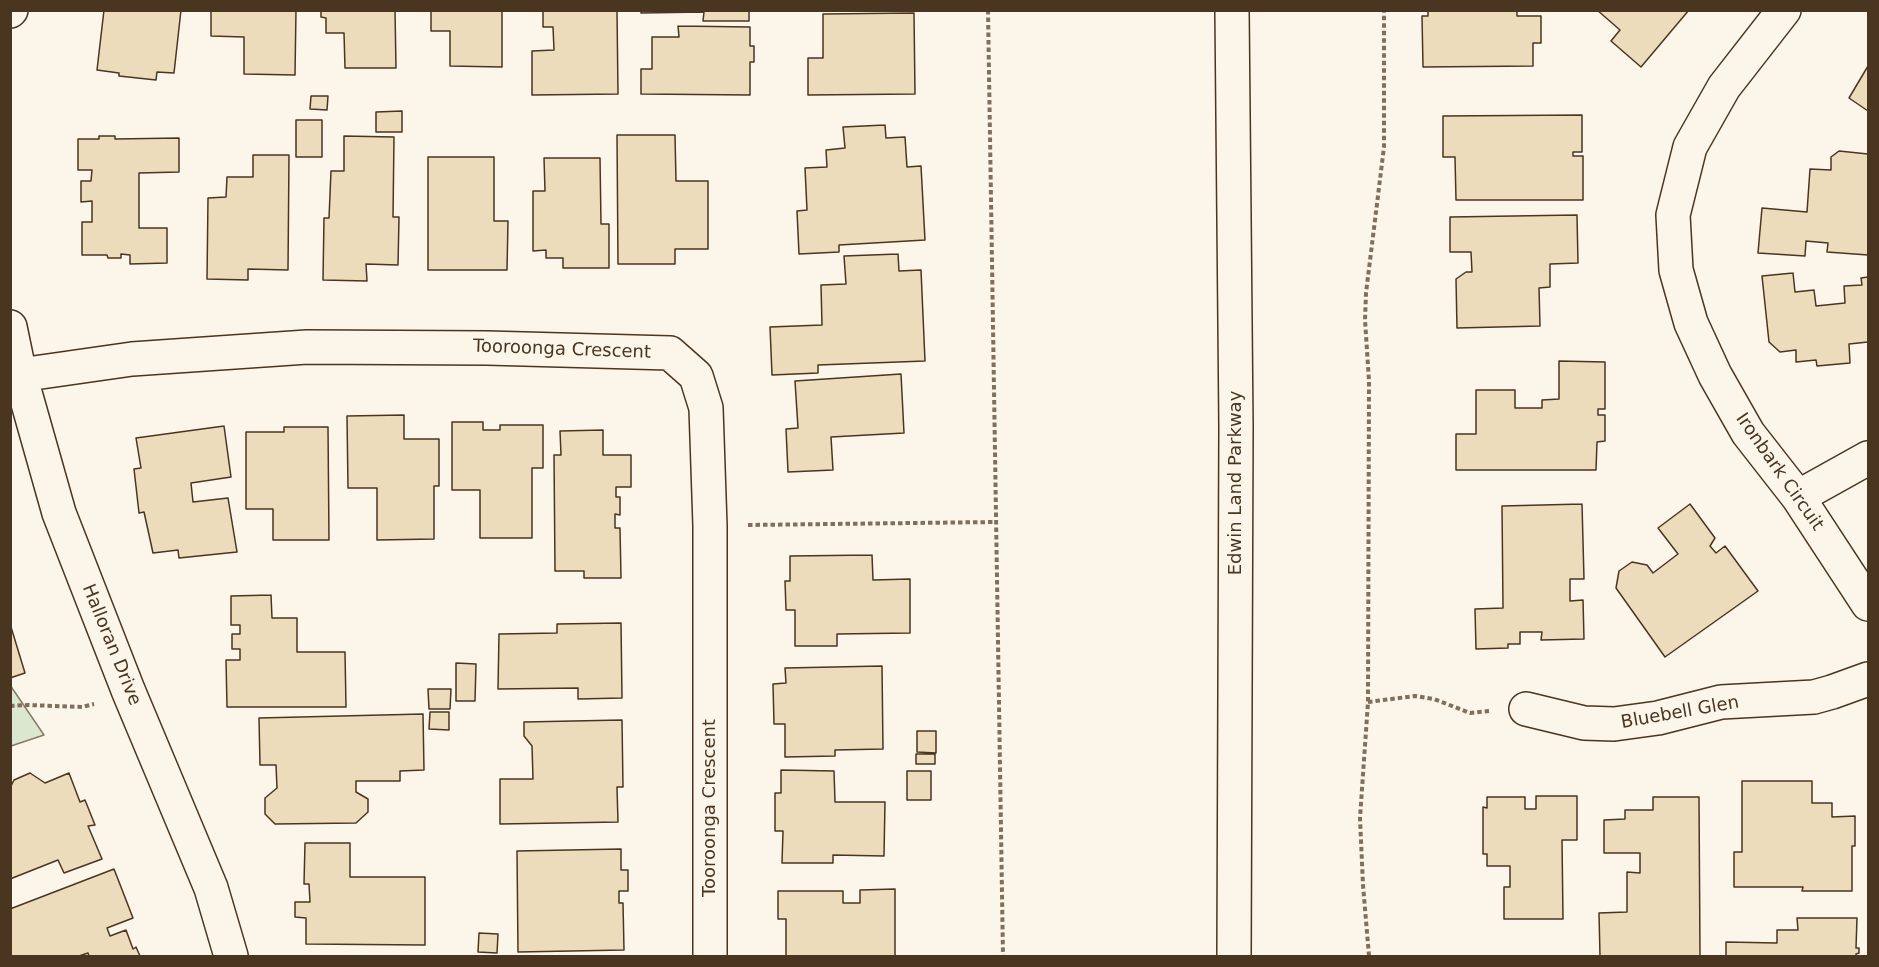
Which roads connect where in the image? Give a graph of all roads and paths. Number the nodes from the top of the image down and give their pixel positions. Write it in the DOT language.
graph roads {
  1 [pos="988,10"];
  2 [pos="1232,10"];
  3 [pos="1384,10"];
  4 [pos="1784,10"];
  5 [pos="10,327"];
  6 [pos="20,375"];
  7 [pos="1869,458"];
  8 [pos="1798,497"];
  9 [pos="996,522"];
  10 [pos="710,526"];
  11 [pos="1869,604"];
  12 [pos="1869,679"];
  13 [pos="128,690"];
  14 [pos="1368,702"];
  15 [pos="10,706"];
  16 [pos="1526,709"];
  17 [pos="231,957"];
  18 [pos="710,957"];
  19 [pos="1003,957"];
  20 [pos="1234,957"];
  21 [pos="1369,957"];
  1 -- 9 [label="path"];
  2 -- 20 [label="street, Edwin Land Parkway"];
  3 -- 14 [label="path"];
  4 -- 8 [label="street, Ironbark Circuit"];
  5 -- 6 [label="street, Halloran Drive"];
  6 -- 10 [label="street, Tooroonga Crescent"];
  6 -- 13 [label="street, Halloran Drive"];
  7 -- 8 [label="street"];
  8 -- 11 [label="street, Ironbark Circuit"];
  9 -- 10 [label="path"];
  9 -- 19 [label="path"];
  10 -- 18 [label="street, Tooroonga Crescent"];
  12 -- 16 [label="street, Bluebell Glen"];
  13 -- 15 [label="path"];
  13 -- 17 [label="street, Halloran Drive"];
  14 -- 16 [label="path"];
  14 -- 21 [label="path"];
}
